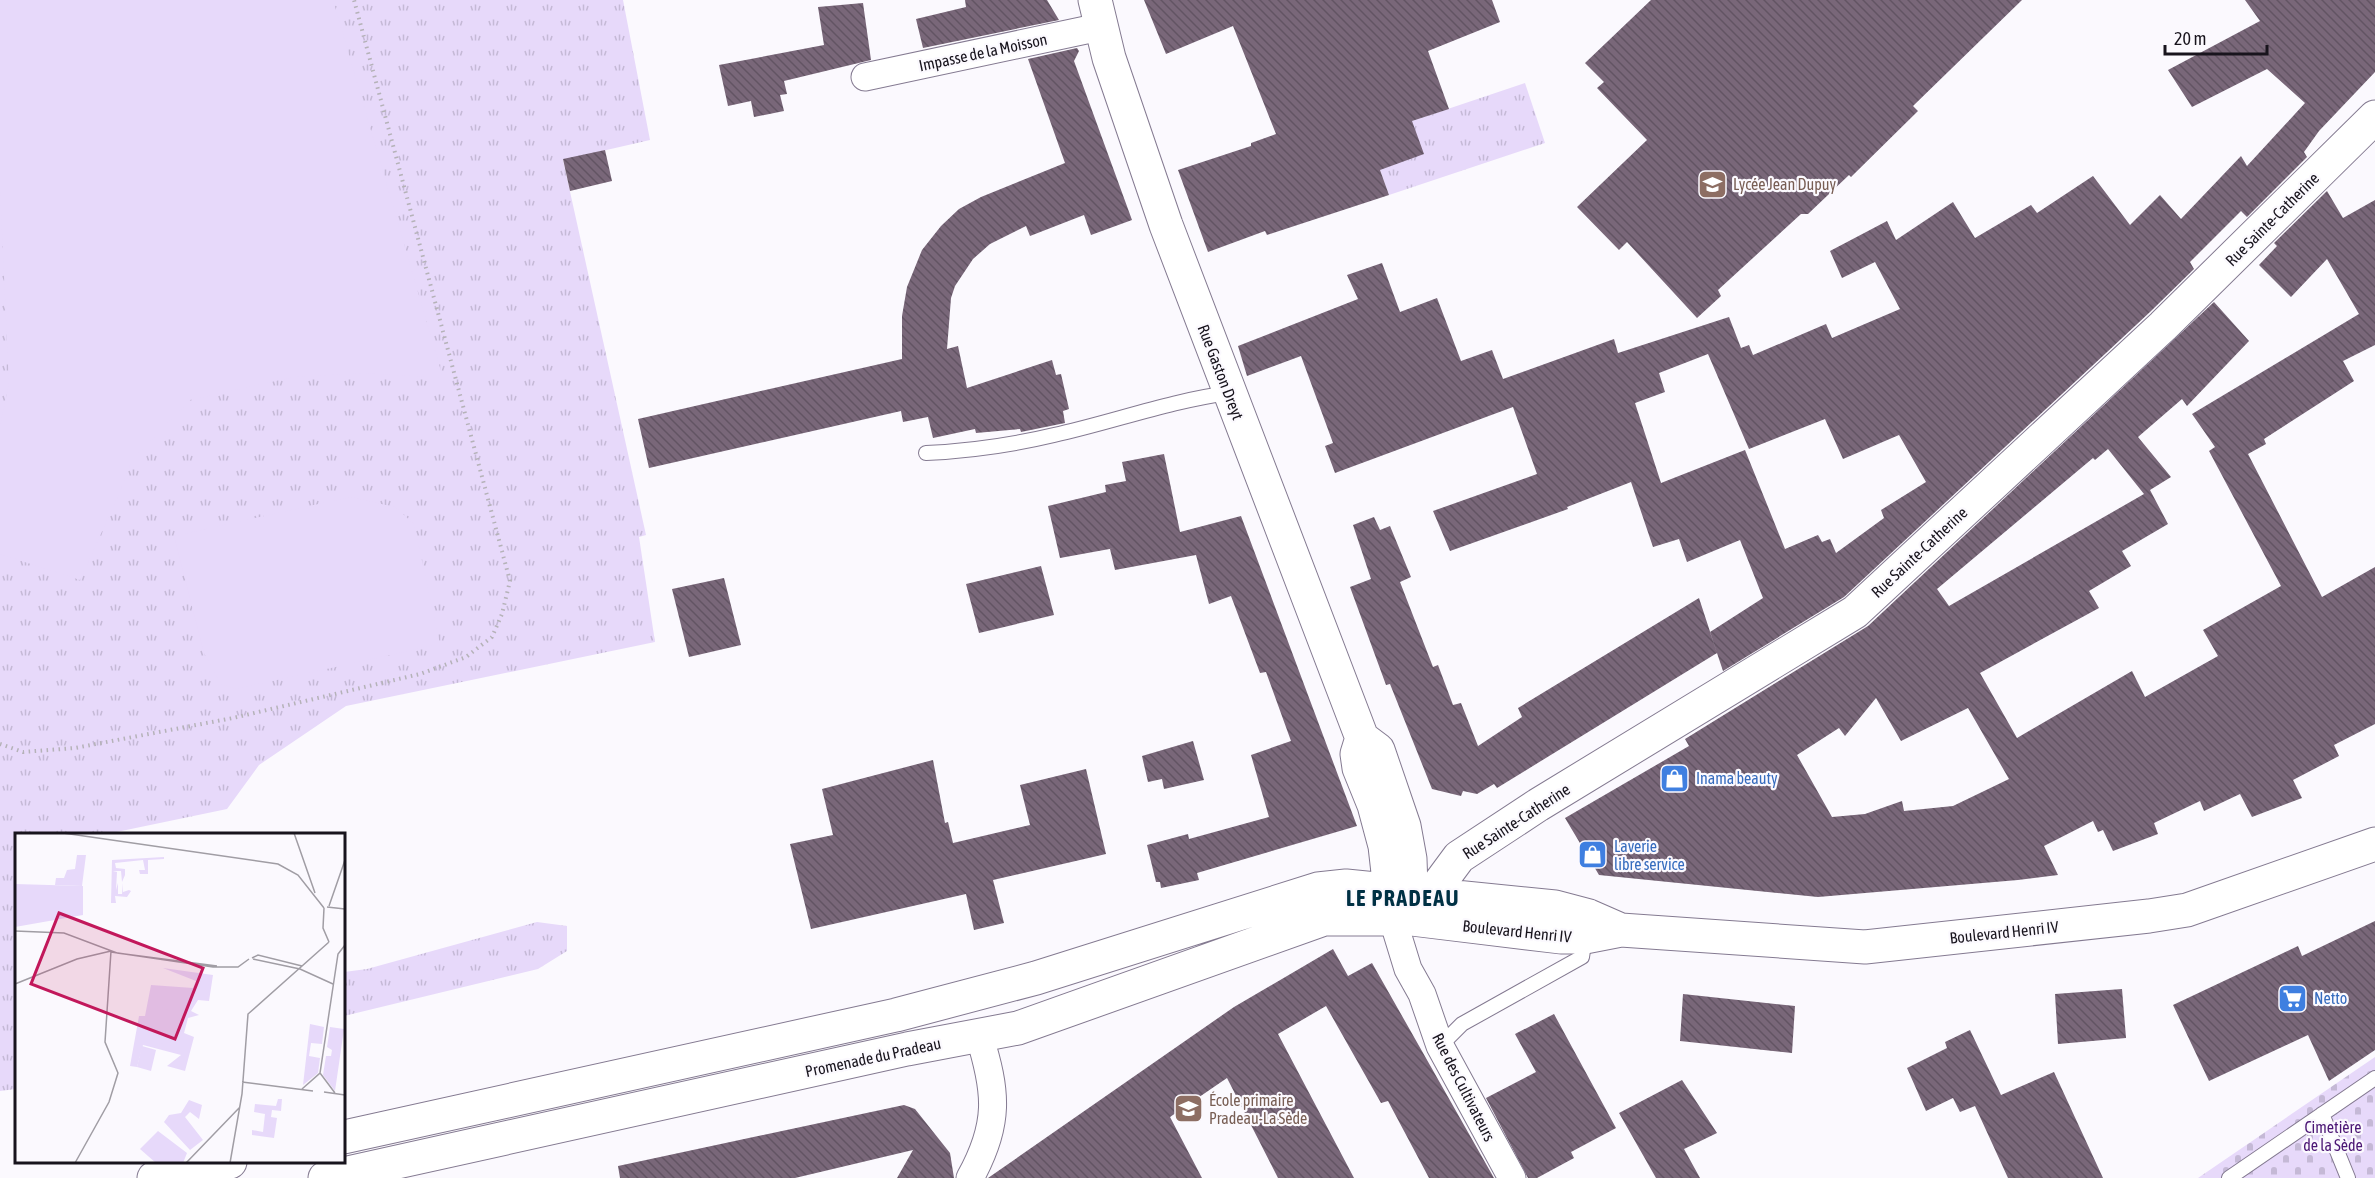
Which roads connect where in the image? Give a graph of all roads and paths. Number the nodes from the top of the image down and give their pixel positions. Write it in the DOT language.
graph roads {
  1 [pos="354,0"];
  2 [pos="1098,14"];
  3 [pos="865,77"];
  4 [pos="2375,117"];
  5 [pos="1229,393"];
  6 [pos="926,453"];
  7 [pos="0,744"];
  8 [pos="2375,844"];
  9 [pos="1407,903"];
  10 [pos="1621,930"];
  11 [pos="1585,937"];
  12 [pos="979,1035"];
  13 [pos="1440,1046"];
  14 [pos="2375,1078"];
  15 [pos="2322,1114"];
  16 [pos="406,1124"];
  17 [pos="345,1137"];
  18 [pos="221,1163"];
  19 [pos="381,1172"];
  20 [pos="154,1178"];
  21 [pos="325,1178"];
  22 [pos="970,1178"];
  23 [pos="1512,1178"];
  24 [pos="2229,1178"];
  25 [pos="2348,1178"];
  1 -- 7 [label="path"];
  2 -- 3 [label="street, Impasse de la Moisson"];
  2 -- 5 [label="street, Rue Gaston Dreyt"];
  4 -- 9 [label="street, Rue Sainte-Catherine"];
  5 -- 6 [label="lane"];
  5 -- 9 [label="street, Rue Gaston Dreyt"];
  8 -- 10 [label="street, Boulevard Henri IV"];
  9 -- 10 [label="street, Boulevard Henri IV"];
  9 -- 11 [label="street, Boulevard Henri IV"];
  9 -- 12 [label="street, Promenade du Pradeau"];
  9 -- 13 [label="street, Rue des Cultivateurs"];
  9 -- 16 [label="street"];
  10 -- 11 [label="street, Boulevard Henri IV"];
  11 -- 13 [label="lane"];
  12 -- 19 [label="street, Promenade du Pradeau"];
  12 -- 22 [label="street"];
  13 -- 23 [label="street, Rue des Cultivateurs"];
  14 -- 15 [label="lane"];
  15 -- 24 [label="lane"];
  15 -- 25 [label="lane"];
  16 -- 17 [label="street"];
  16 -- 19 [label="street"];
  18 -- 20 [label="street"];
  19 -- 21 [label="street, Promenade du Pradeau"];
}
